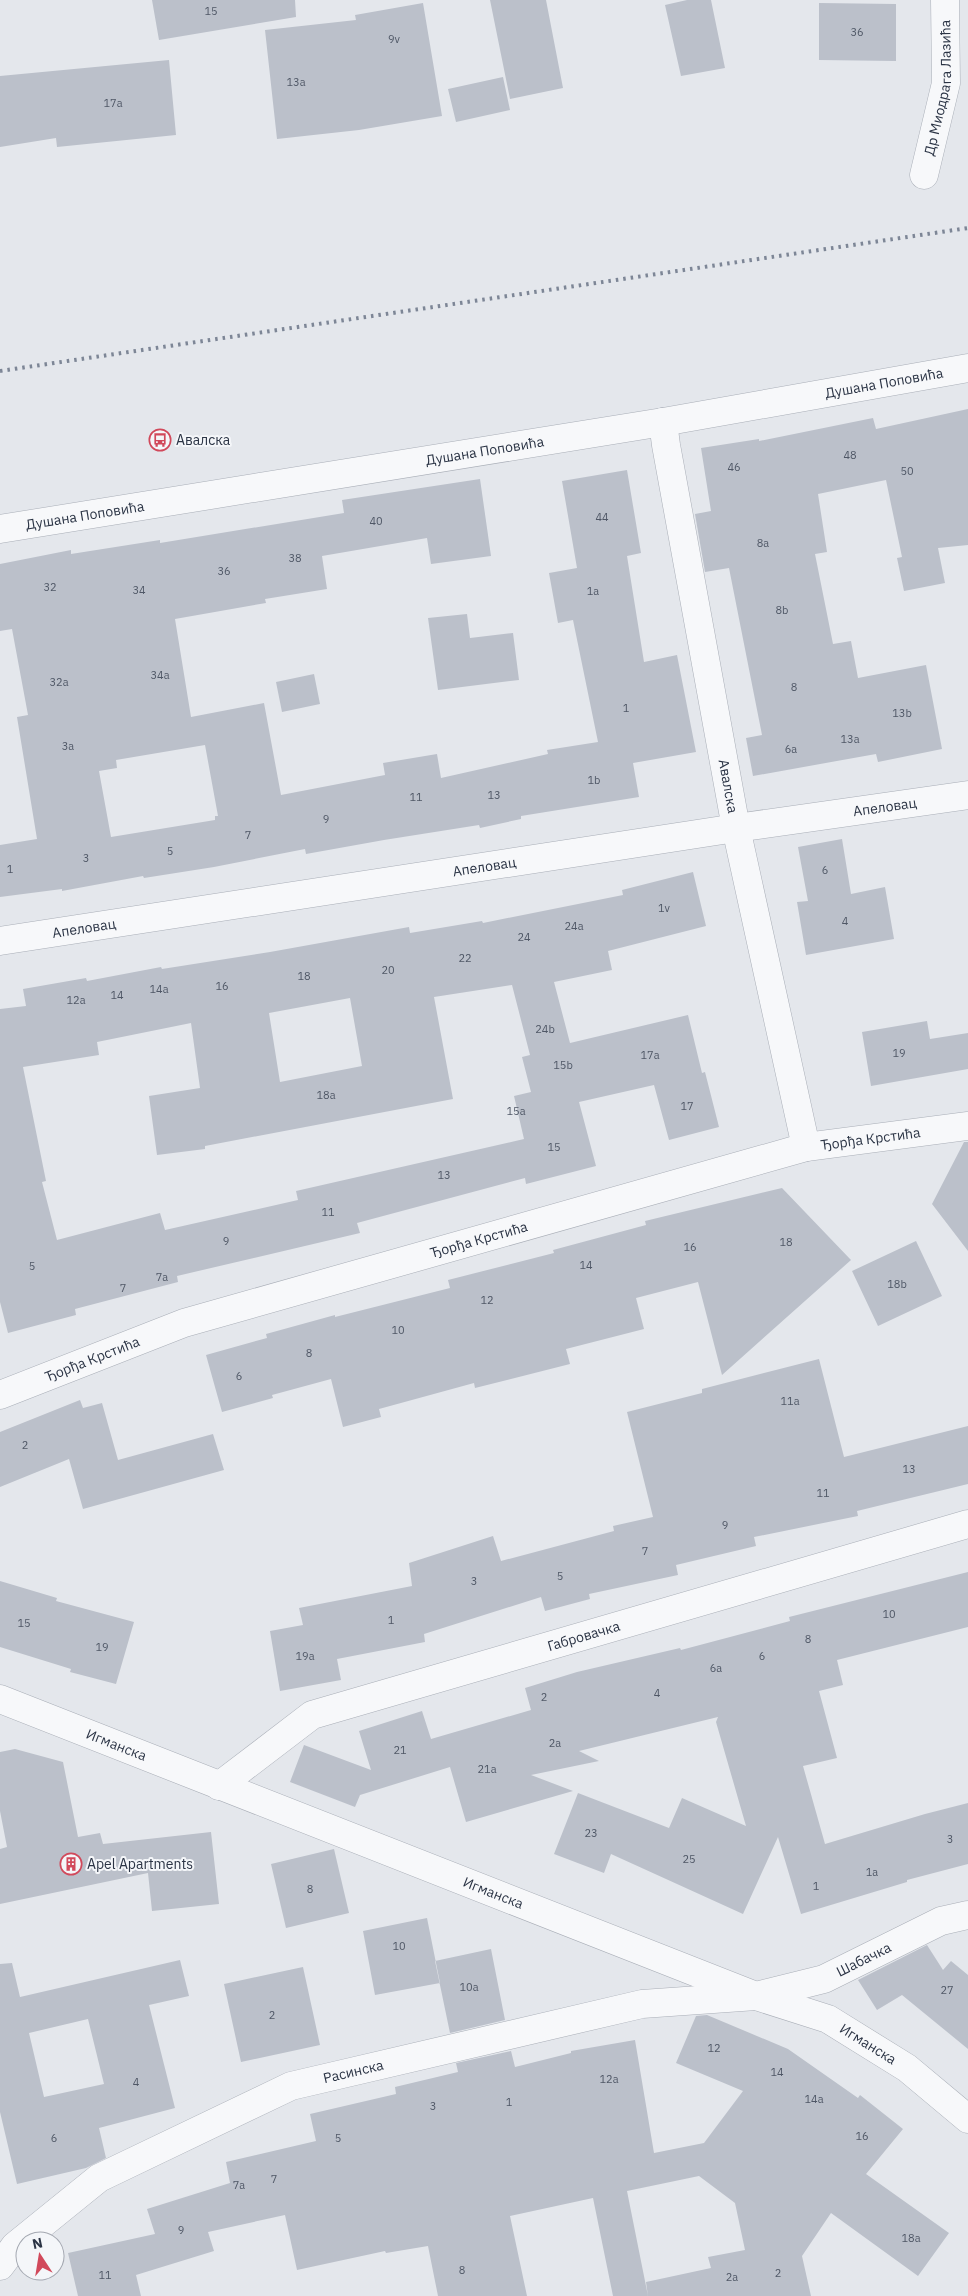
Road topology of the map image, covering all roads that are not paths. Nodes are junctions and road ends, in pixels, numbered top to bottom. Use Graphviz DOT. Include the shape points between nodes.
graph roads {
  1 [pos="944,0"];
  2 [pos="924,176"];
  3 [pos="968,368"];
  4 [pos="663,422"];
  5 [pos="0,529"];
  6 [pos="968,795"];
  7 [pos="736,828"];
  8 [pos="0,941"];
  9 [pos="968,1126"];
  10 [pos="806,1147"];
  11 [pos="0,1395"];
  12 [pos="968,1524"];
  13 [pos="0,1699"];
  14 [pos="219,1786"];
  15 [pos="968,1915"];
  16 [pos="756,1996"];
  17 [pos="968,2119"];
  18 [pos="0,2266"];
  1 -- 2 [label="street, Др Миодрага Лазића" via="946,83"];
  3 -- 4 [label="street, Душана Поповића"];
  4 -- 5 [label="street, Душана Поповића"];
  4 -- 7 [label="street, Авалска"];
  6 -- 7 [label="street, Апеловац"];
  7 -- 8 [label="street, Апеловац"];
  7 -- 10 [label="street, Авалска"];
  9 -- 10 [label="street, Ђорђа Крстића"];
  10 -- 11 [label="street, Ђорђа Крстића" via="184,1323"];
  12 -- 14 [label="street, Габровачка" via="312,1715"];
  13 -- 14 [label="street, Игманска"];
  14 -- 16 [label="street, Игманска"];
  15 -- 16 [label="street, Шабачка" via="940,1921 824,1979"];
  16 -- 17 [label="street, Игманска" via="828,2019 907,2068"];
  16 -- 18 [label="street, Расинска" via="642,2004 291,2086 99,2178 15,2246"];
}
